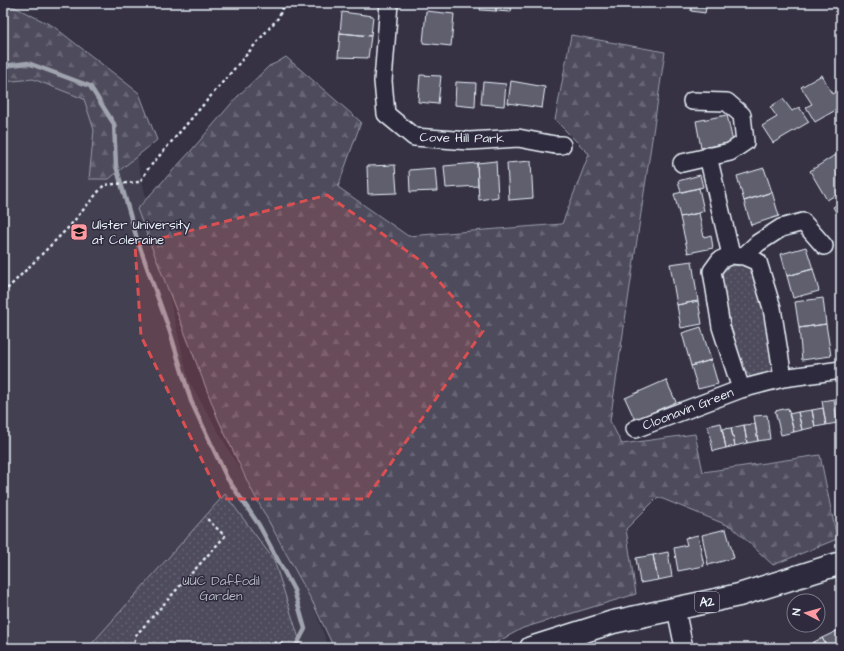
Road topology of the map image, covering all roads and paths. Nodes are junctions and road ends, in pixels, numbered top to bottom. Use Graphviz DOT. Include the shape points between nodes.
graph roads {
  1 [pos="286,3"];
  2 [pos="389,3"];
  3 [pos="692,101"];
  4 [pos="562,145"];
  5 [pos="708,156"];
  6 [pos="682,163"];
  7 [pos="824,246"];
  8 [pos="738,255"];
  9 [pos="3,293"];
  10 [pos="841,370"];
  11 [pos="784,378"];
  12 [pos="741,389"];
  13 [pos="635,430"];
  14 [pos="205,516"];
  15 [pos="841,563"];
  16 [pos="676,609"];
  17 [pos="133,648"];
  18 [pos="263,648"];
  19 [pos="290,648"];
  20 [pos="531,648"];
  21 [pos="684,648"];
  1 -- 9 [label="path" via="278,18 148,169 140,182 104,185 68,228"];
  2 -- 4 [label="street, Cove Hill Park" via="382,81 386,114 414,137 469,141 518,138"];
  3 -- 5 [label="street" via="727,102 742,115 745,142 730,152"];
  5 -- 6 [label="street"];
  5 -- 8 [label="street"];
  7 -- 8 [label="street, Cloonavin Green" via="803,222 782,228"];
  8 -- 11 [label="street" via="758,262 772,308"];
  8 -- 12 [label="street, Cloonavin Green" via="720,260 712,271 721,327"];
  10 -- 11 [label="street, Cloonavin Green"];
  11 -- 12 [label="street, Cloonavin Green"];
  12 -- 13 [label="street, Cloonavin Green"];
  14 -- 17 [label="path" via="225,536 136,635"];
  15 -- 16 [label="main road, A2" via="740,595"];
  16 -- 20 [label="main road, A2" via="613,622"];
  16 -- 21 [label="street"];
  18 -- 19 [label="path" via="276,642"];
}
